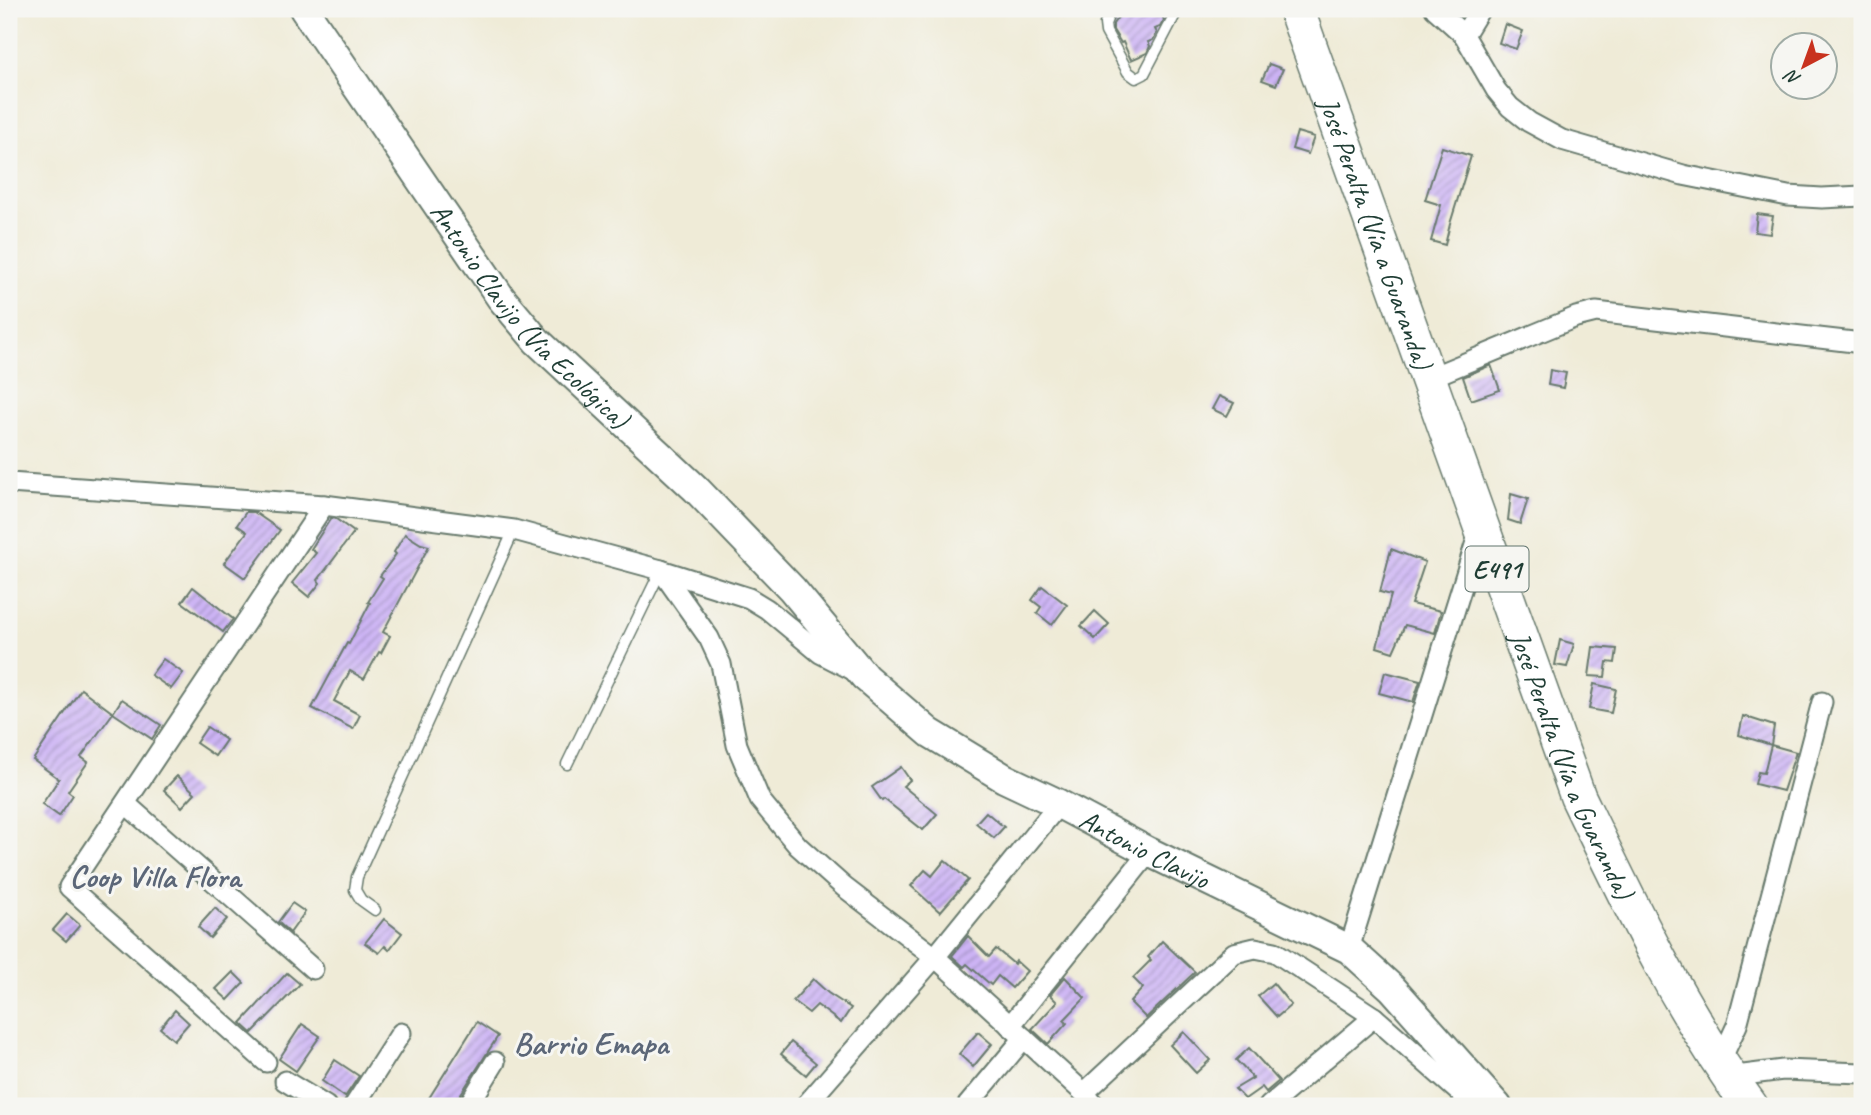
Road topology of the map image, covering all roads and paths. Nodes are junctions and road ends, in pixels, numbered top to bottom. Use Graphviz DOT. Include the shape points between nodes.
graph roads {
  1 [pos="304,9"];
  2 [pos="1111,9"];
  3 [pos="1178,9"];
  4 [pos="1296,9"];
  5 [pos="1435,9"];
  6 [pos="1480,9"];
  7 [pos="1464,35"];
  8 [pos="1862,196"];
  9 [pos="1862,343"];
  10 [pos="1429,378"];
  11 [pos="9,483"];
  12 [pos="324,505"];
  13 [pos="1482,525"];
  14 [pos="514,530"];
  15 [pos="662,570"];
  16 [pos="792,589"];
  17 [pos="865,677"];
  18 [pos="1822,702"];
  19 [pos="566,764"];
  20 [pos="126,804"];
  21 [pos="1059,804"];
  22 [pos="1149,852"];
  23 [pos="375,910"];
  24 [pos="1349,949"];
  25 [pos="935,957"];
  26 [pos="313,969"];
  27 [pos="1374,1017"];
  28 [pos="1017,1032"];
  29 [pos="401,1033"];
  30 [pos="266,1062"];
  31 [pos="495,1062"];
  32 [pos="1724,1070"];
  33 [pos="1862,1073"];
  34 [pos="285,1081"];
  35 [pos="1089,1099"];
  36 [pos="326,1106"];
  37 [pos="354,1106"];
  38 [pos="468,1106"];
  39 [pos="805,1106"];
  40 [pos="967,1106"];
  41 [pos="1269,1106"];
  42 [pos="1489,1106"];
  43 [pos="1750,1106"];
  1 -- 16 [label="main road, Antonio Clavijo (Via Ecológica)" via="501,298 537,341 696,489"];
  2 -- 3 [label="lane" via="1107,32 1128,72 1136,78 1144,74"];
  4 -- 10 [label="highway, José Peralta (Vía a Guaranda) / E491"];
  5 -- 7 [label="street"];
  6 -- 7 [label="street"];
  7 -- 8 [label="street" via="1510,107 1562,140 1683,175 1788,196"];
  9 -- 10 [label="street" via="1596,312"];
  10 -- 13 [label="highway, José Peralta (Vía a Guaranda) / E491"];
  11 -- 12 [label="street"];
  12 -- 14 [label="street"];
  12 -- 20 [label="street"];
  13 -- 24 [label="street"];
  13 -- 32 [label="highway, José Peralta (Vía a Guaranda) / E491" via="1578,797 1636,918"];
  14 -- 15 [label="street"];
  14 -- 23 [label="lane" via="357,877 355,890"];
  15 -- 17 [label="street" via="758,603 820,653"];
  15 -- 19 [label="lane"];
  15 -- 25 [label="street" via="709,638 720,664 737,746 760,800 798,846"];
  16 -- 17 [label="main road, Antonio Clavijo"];
  17 -- 21 [label="main road, Antonio Clavijo" via="930,733 1004,778"];
  18 -- 32 [label="street"];
  20 -- 26 [label="street"];
  20 -- 30 [label="street" via="69,887"];
  21 -- 22 [label="main road, Antonio Clavijo"];
  21 -- 25 [label="street"];
  22 -- 24 [label="main road, Antonio Clavijo"];
  22 -- 28 [label="street"];
  24 -- 42 [label="main road, Antonio Clavijo" via="1393,989"];
  25 -- 28 [label="street"];
  25 -- 39 [label="street"];
  27 -- 35 [label="street" via="1275,952 1255,948 1234,953"];
  27 -- 41 [label="street"];
  27 -- 42 [label="street"];
  28 -- 35 [label="street"];
  28 -- 40 [label="street"];
  29 -- 37 [label="street"];
  31 -- 38 [label="street"];
  32 -- 33 [label="street"];
  32 -- 43 [label="highway, José Peralta (Vía a Guaranda) / E491"];
  34 -- 36 [label="street"];
}
